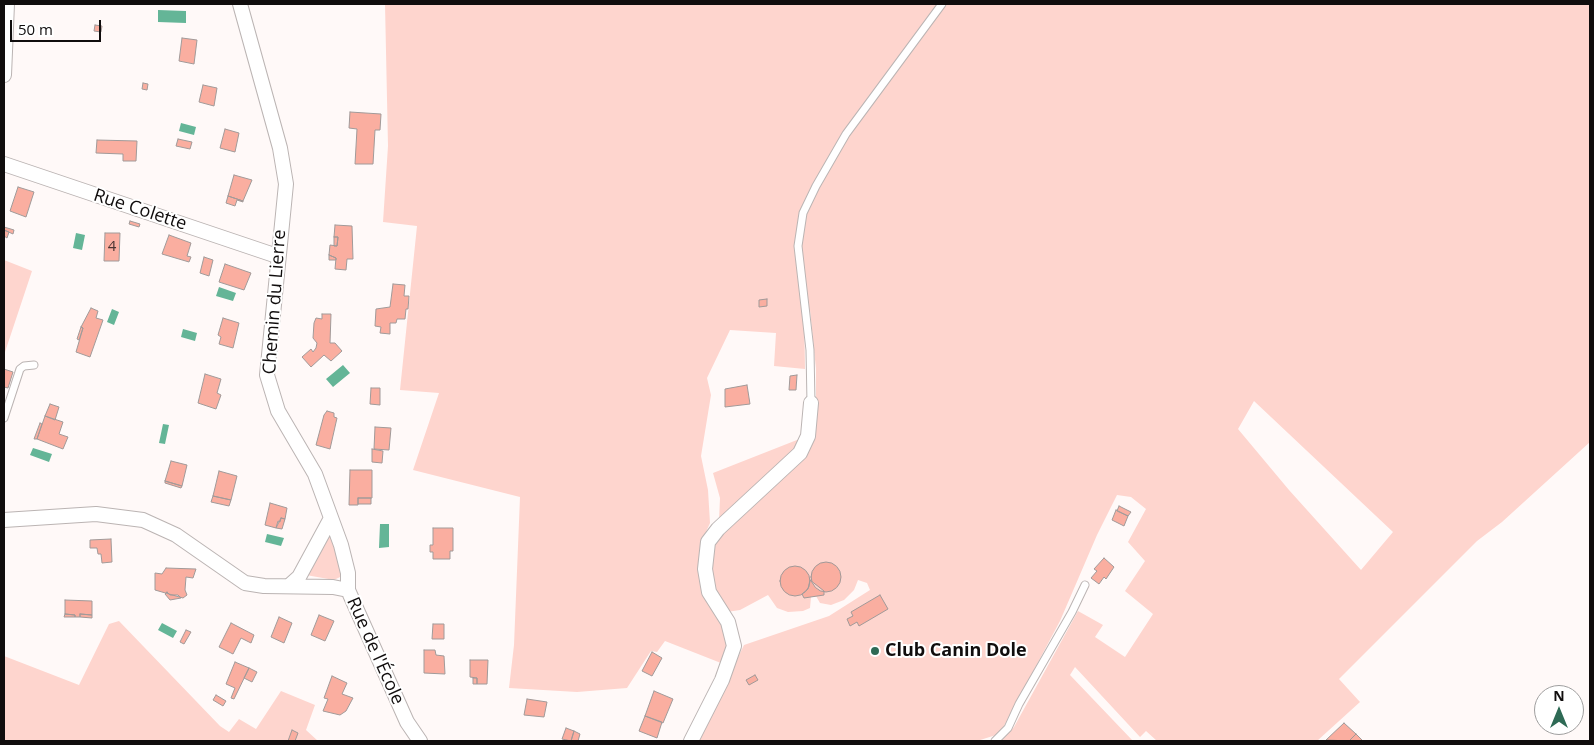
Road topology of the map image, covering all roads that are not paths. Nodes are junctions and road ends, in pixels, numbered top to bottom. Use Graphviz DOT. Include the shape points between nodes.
graph roads {
  1 [pos="7,4"];
  2 [pos="240,4"];
  3 [pos="942,4"];
  4 [pos="4,75"];
  5 [pos="4,164"];
  6 [pos="277,256"];
  7 [pos="34,365"];
  8 [pos="811,403"];
  9 [pos="4,418"];
  10 [pos="331,518"];
  11 [pos="4,520"];
  12 [pos="1085,585"];
  13 [pos="289,586"];
  14 [pos="348,590"];
  15 [pos="420,741"];
  16 [pos="691,741"];
  17 [pos="995,741"];
  1 -- 4 [label="street"];
  2 -- 6 [label="street, Chemin du Lierre" via="280,148 286,184"];
  3 -- 8 [label="lane" via="846,134 803,213 798,246 810,350"];
  5 -- 6 [label="street, Rue Colette"];
  6 -- 10 [label="street, Chemin du Lierre" via="267,375 278,411 314,474"];
  7 -- 9 [label="lane" via="20,369"];
  8 -- 16 [label="street" via="808,436 800,453 708,542 705,569 708,592 728,622 734,646 722,680"];
  10 -- 13 [label="street" via="299,577"];
  10 -- 14 [label="street, Chemin du Lierre" via="348,572"];
  11 -- 13 [label="street, Rue de l'École" via="96,514 143,520 176,535 245,583"];
  12 -- 17 [label="lane" via="1008,728"];
  13 -- 14 [label="street, Rue de l'École"];
  14 -- 15 [label="street, Rue de l'École" via="407,722"];
}
